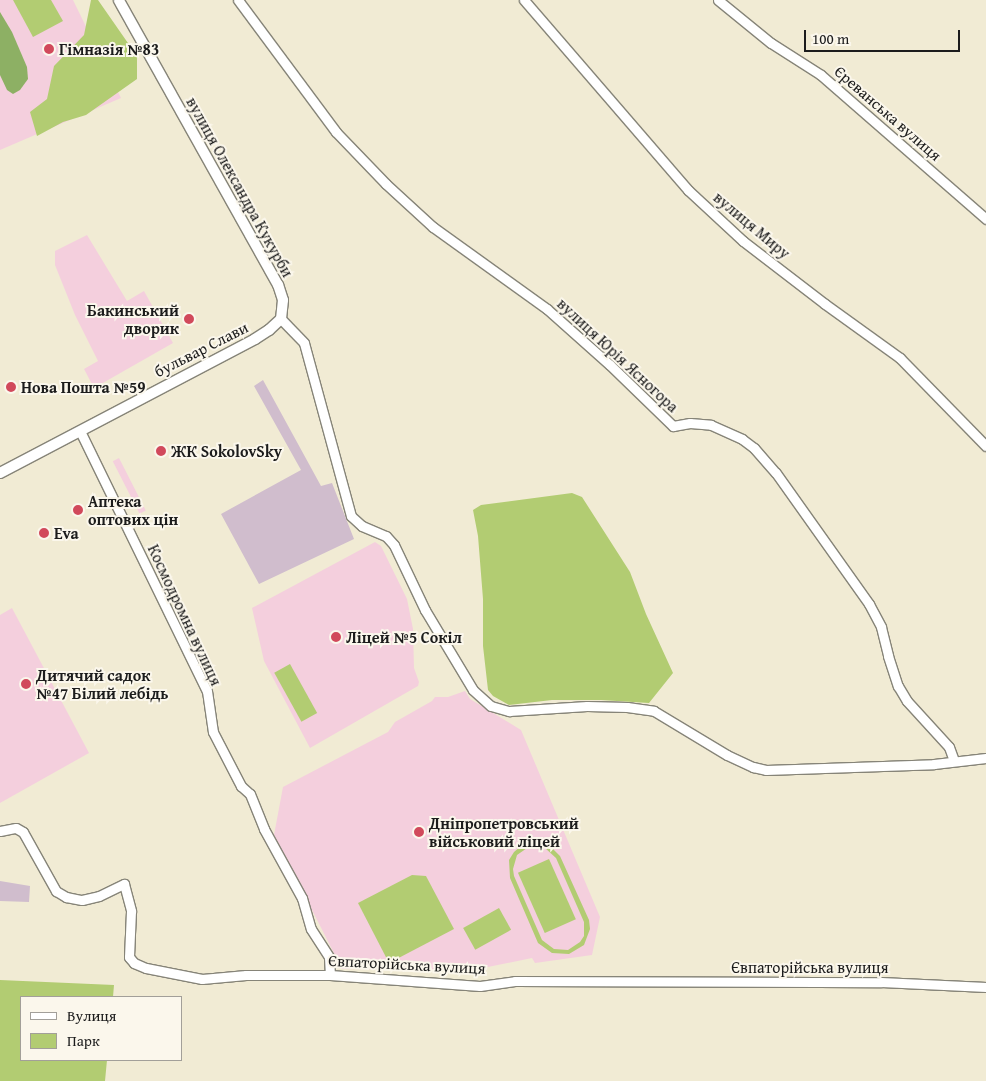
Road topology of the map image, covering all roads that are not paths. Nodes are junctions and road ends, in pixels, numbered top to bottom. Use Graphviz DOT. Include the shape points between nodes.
graph roads {
  1 [pos="119,0"];
  2 [pos="238,0"];
  3 [pos="524,0"];
  4 [pos="718,0"];
  5 [pos="986,219"];
  6 [pos="281,319"];
  7 [pos="80,431"];
  8 [pos="986,446"];
  9 [pos="0,473"];
  10 [pos="986,758"];
  11 [pos="954,762"];
  12 [pos="0,831"];
  13 [pos="330,975"];
  14 [pos="986,987"];
  1 -- 6 [label="street, вулиця Олександра Кукурби" via="278,285 283,300"];
  2 -- 11 [label="street, вулиця Юрія Ясногора" via="336,132 433,227 547,309 673,426 690,423 711,425 754,448 776,473 869,604 881,627 898,686 950,747"];
  3 -- 8 [label="street, вулиця Миру" via="688,190 743,241 900,358"];
  4 -- 5 [label="street, Єреванська вулиця" via="771,43 821,75"];
  6 -- 7 [label="street, бульвар Слави" via="255,339"];
  6 -- 11 [label="street" via="304,343 351,516 362,526 386,536 394,545 425,610 474,690 491,706 509,711 587,706 654,711 727,755 766,770"];
  7 -- 9 [label="street, бульвар Слави"];
  7 -- 13 [label="street, Космодромна вулиця" via="207,691 213,732 241,786 250,794 264,829 302,898 311,929 329,957"];
  10 -- 11 [label="street"];
  12 -- 13 [label="street, Євпаторійська вулиця" via="16,828 23,832 56,891 66,897 82,900 124,884 132,911 129,957 134,963 202,979 246,975"];
  13 -- 14 [label="street, Євпаторійська вулиця" via="480,986 535,981 881,982"];
}
